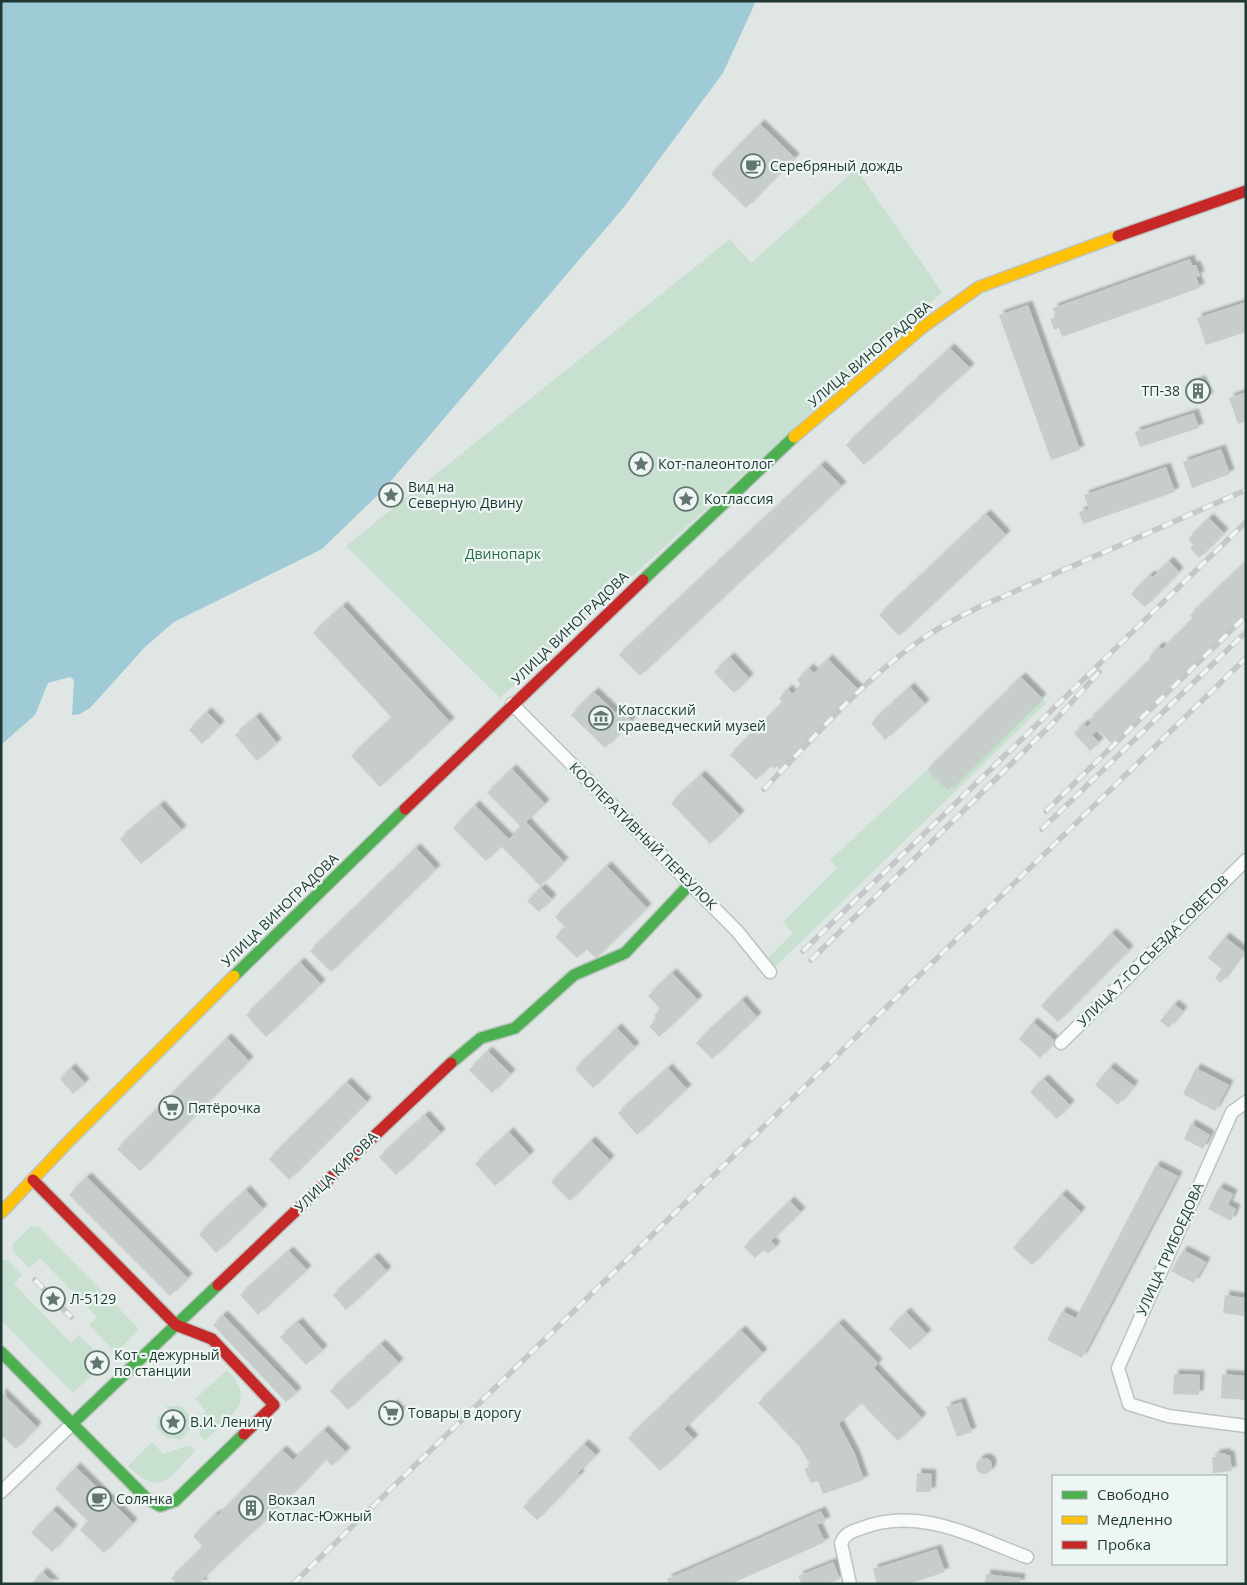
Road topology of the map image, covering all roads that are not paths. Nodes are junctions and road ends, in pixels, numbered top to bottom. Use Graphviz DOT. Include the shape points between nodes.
graph roads {
  1 [pos="1246,191"];
  2 [pos="512,704"];
  3 [pos="1246,860"];
  4 [pos="690,884"];
  5 [pos="770,972"];
  6 [pos="1061,1043"];
  7 [pos="1246,1102"];
  8 [pos="33,1180"];
  9 [pos="1,1213"];
  10 [pos="176,1325"];
  11 [pos="1,1352"];
  12 [pos="72,1424"];
  13 [pos="1246,1426"];
  14 [pos="1,1492"];
  15 [pos="1027,1557"];
  16 [pos="850,1584"];
  1 -- 2 [label="street, УЛИЦА ВИНОГРАДОВА" via="1001,278 979,287 954,304 809,423"];
  2 -- 4 [label="street, КООПЕРАТИВНЫЙ ПЕРЕУЛОК"];
  2 -- 8 [label="street, УЛИЦА ВИНОГРАДОВА" via="268,942"];
  3 -- 6 [label="street, УЛИЦА 7-ГО СЪЕЗДА СОВЕТОВ"];
  4 -- 5 [label="street, КООПЕРАТИВНЫЙ ПЕРЕУЛОК" via="737,931"];
  4 -- 10 [label="street, УЛИЦА КИРОВА" via="615,959 585,968 515,1028 481,1038 466,1049"];
  7 -- 13 [label="street, УЛИЦА ГРИБОЕДОВА" via="1232,1112 1118,1368 1129,1404 1168,1416"];
  8 -- 9 [label="street, УЛИЦА ВИНОГРАДОВА"];
  8 -- 10 [label="street"];
  10 -- 12 [label="street, УЛИЦА КИРОВА"];
  10 -- 12 [label="street" via="212,1339 274,1405 175,1501 160,1506 146,1498"];
  11 -- 12 [label="street"];
  12 -- 14 [label="street, УЛИЦА КИРОВА"];
  15 -- 16 [label="street" via="934,1523 888,1521 850,1532 842,1539"];
}
